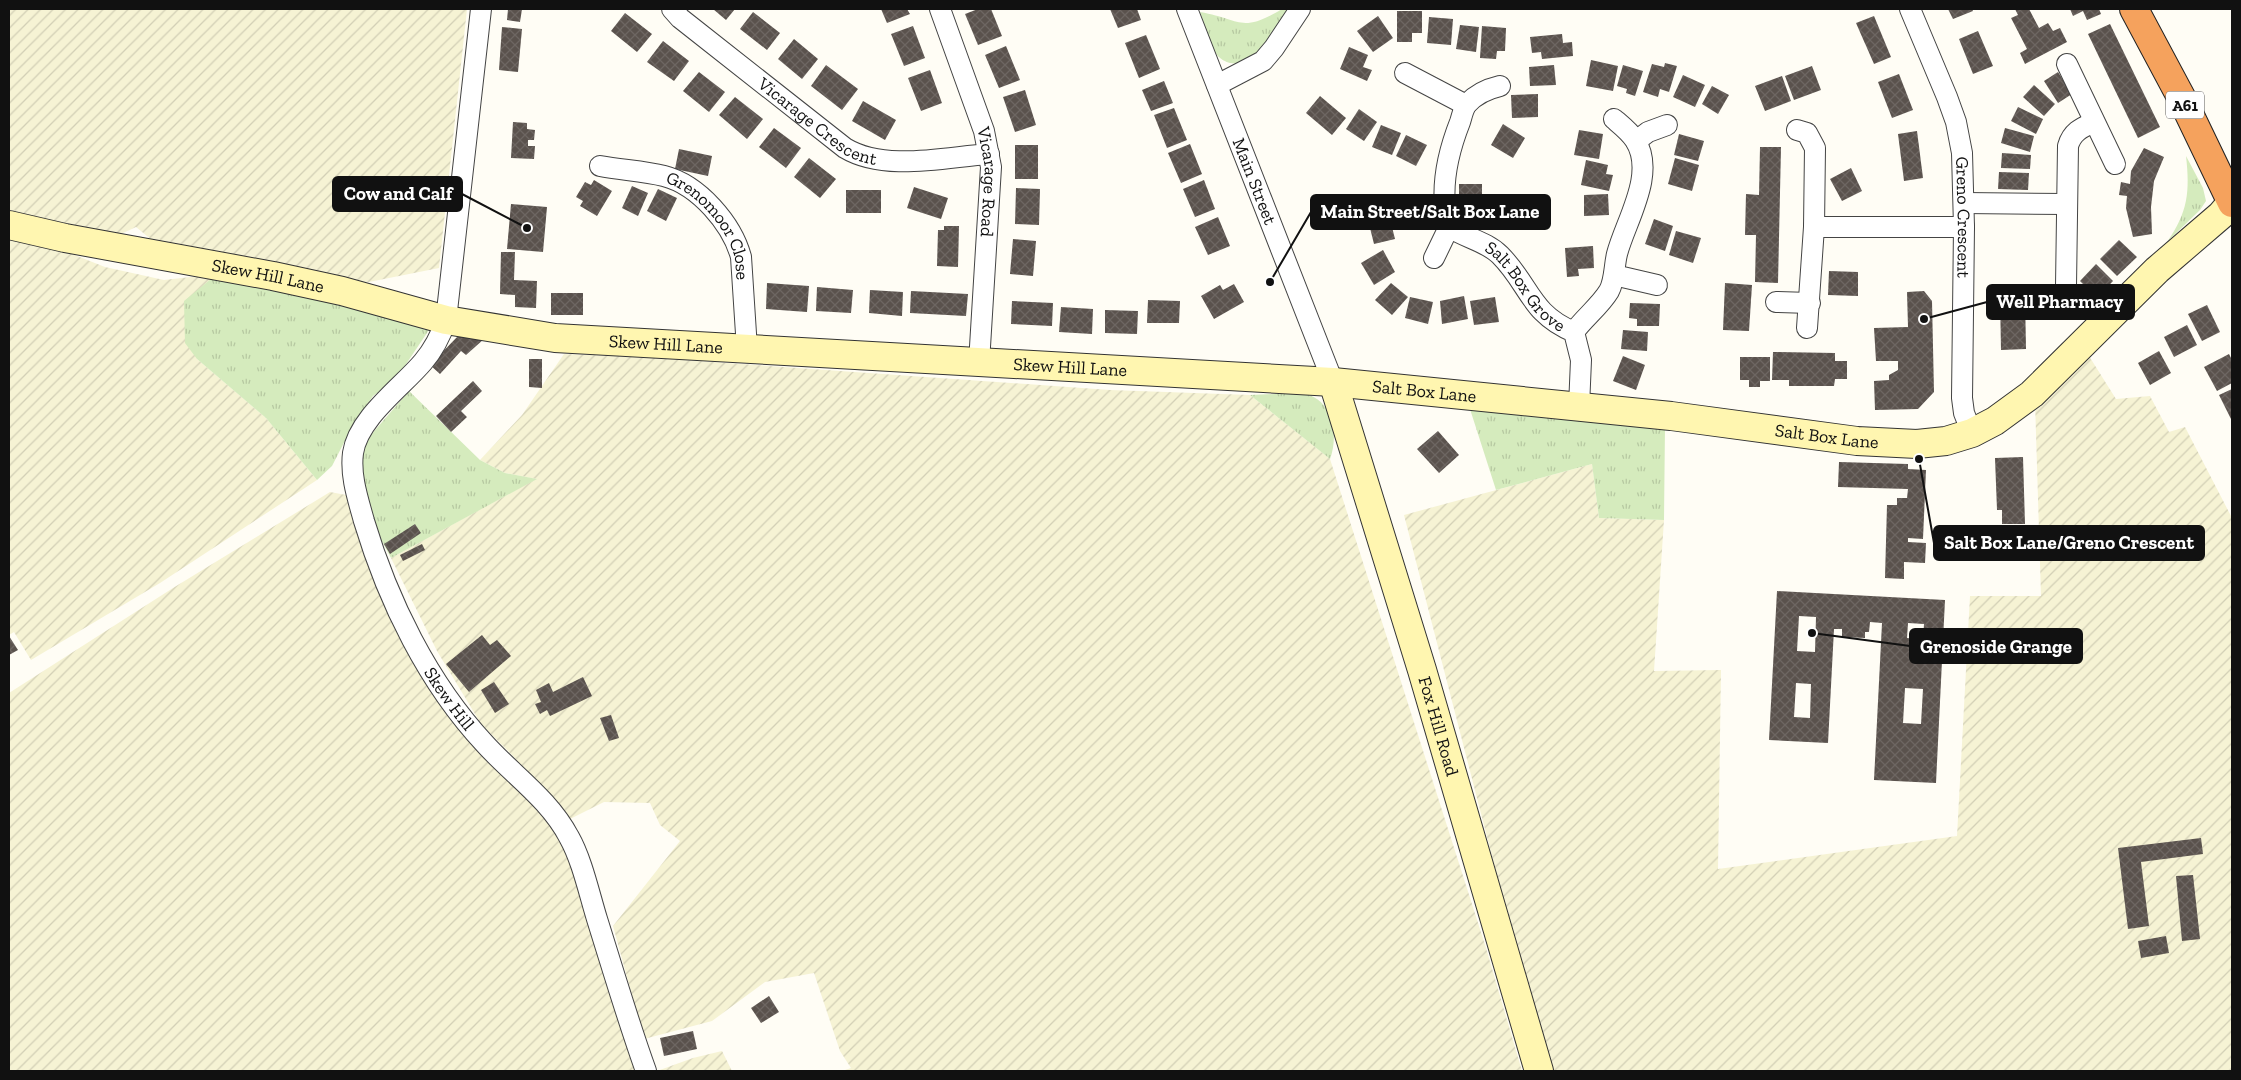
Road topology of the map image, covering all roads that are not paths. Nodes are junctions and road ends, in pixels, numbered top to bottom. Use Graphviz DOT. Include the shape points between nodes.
graph roads {
  1 [pos="481,9"];
  2 [pos="672,9"];
  3 [pos="940,9"];
  4 [pos="1187,9"];
  5 [pos="1300,9"];
  6 [pos="1910,9"];
  7 [pos="2134,9"];
  8 [pos="2067,64"];
  9 [pos="1405,73"];
  10 [pos="1217,85"];
  11 [pos="1500,86"];
  12 [pos="1466,105"];
  13 [pos="1614,119"];
  14 [pos="2094,122"];
  15 [pos="1668,125"];
  16 [pos="1797,130"];
  17 [pos="1636,141"];
  18 [pos="990,154"];
  19 [pos="2116,164"];
  20 [pos="600,166"];
  21 [pos="2232,202"];
  22 [pos="1964,203"];
  23 [pos="2066,204"];
  24 [pos="9,225"];
  25 [pos="1449,227"];
  26 [pos="1814,227"];
  27 [pos="1964,227"];
  28 [pos="1434,258"];
  29 [pos="1614,275"];
  30 [pos="1657,285"];
  31 [pos="2066,286"];
  32 [pos="1776,302"];
  33 [pos="1810,303"];
  34 [pos="446,320"];
  35 [pos="1808,328"];
  36 [pos="1574,332"];
  37 [pos="747,349"];
  38 [pos="979,363"];
  39 [pos="1333,382"];
  40 [pos="1579,407"];
  41 [pos="1972,433"];
  42 [pos="646,1071"];
  43 [pos="1539,1071"];
  1 -- 34 [label="street, Skew Hill"];
  2 -- 18 [label="street, Vicarage Crescent" via="694,30 858,156 887,161"];
  3 -- 18 [label="street, Vicarage Road"];
  4 -- 10 [label="street, Main Street"];
  5 -- 10 [label="street" via="1263,61"];
  6 -- 22 [label="street, Greno Crescent" via="1956,122 1962,153"];
  7 -- 21 [label="highway, A61"];
  8 -- 14 [label="street"];
  9 -- 12 [label="street"];
  10 -- 39 [label="street, Main Street"];
  11 -- 12 [label="street" via="1477,95"];
  12 -- 25 [label="street" via="1449,152 1446,215"];
  13 -- 17 [label="street"];
  14 -- 19 [label="street"];
  14 -- 23 [label="street" via="2077,130 2071,137"];
  15 -- 17 [label="street" via="1648,132"];
  16 -- 26 [label="street" via="1807,133 1815,148"];
  17 -- 29 [label="street, Salt Box Grove" via="1641,163 1639,193 1617,254"];
  18 -- 38 [label="street, Vicarage Road" via="991,184"];
  20 -- 37 [label="street, Grenomoor Close" via="677,181 704,201 724,223 741,257"];
  21 -- 41 [label="street, Salt Box Lane" via="2157,270 2032,394"];
  22 -- 23 [label="street"];
  22 -- 27 [label="street, Greno Crescent"];
  23 -- 31 [label="street"];
  24 -- 34 [label="street, Skew Hill Lane" via="342,291"];
  25 -- 28 [label="street"];
  25 -- 36 [label="street, Salt Box Grove" via="1499,254 1543,313 1560,327"];
  26 -- 27 [label="street"];
  26 -- 33 [label="street"];
  27 -- 41 [label="street, Greno Crescent" via="1962,398"];
  29 -- 30 [label="street"];
  29 -- 36 [label="street, Salt Box Grove" via="1609,291"];
  32 -- 33 [label="street"];
  33 -- 35 [label="street"];
  34 -- 37 [label="street, Skew Hill Lane" via="555,338"];
  34 -- 42 [label="street, Skew Hill" via="423,362 358,436 352,468 356,492 370,540 396,607 445,692 484,743 545,802 570,837"];
  36 -- 40 [label="street, Salt Box Grove" via="1582,375"];
  37 -- 38 [label="street, Skew Hill Lane"];
  38 -- 39 [label="street, Skew Hill Lane"];
  39 -- 40 [label="street, Salt Box Lane"];
  39 -- 43 [label="street, Fox Hill Road" via="1422,670"];
  40 -- 41 [label="street, Salt Box Lane" via="1876,442 1916,444 1946,441"];
}
